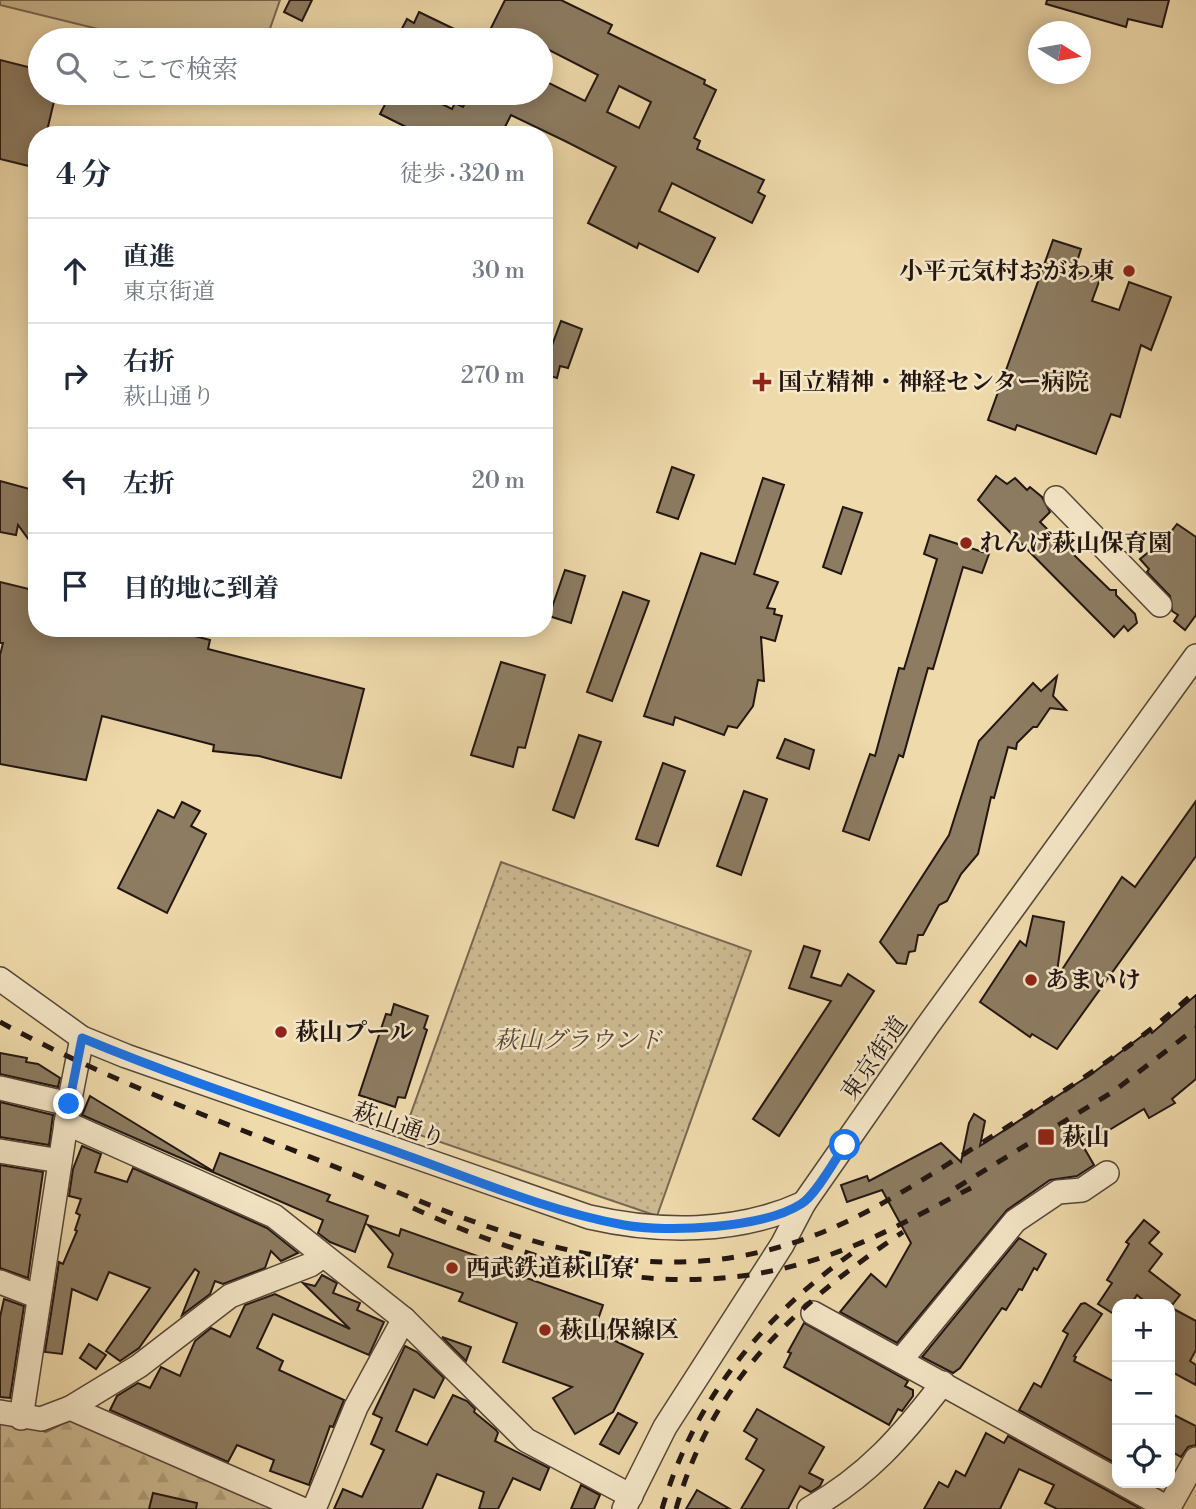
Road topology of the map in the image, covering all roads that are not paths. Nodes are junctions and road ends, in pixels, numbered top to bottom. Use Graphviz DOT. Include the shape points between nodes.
graph roads {
  1 [pos="1056,498"];
  2 [pos="1160,606"];
  3 [pos="1196,656"];
  4 [pos="0,979"];
  5 [pos="82,1038"];
  6 [pos="0,1088"];
  7 [pos="67,1114"];
  8 [pos="0,1150"];
  9 [pos="60,1161"];
  10 [pos="1107,1173"];
  11 [pos="804,1203"];
  12 [pos="323,1256"];
  13 [pos="0,1282"];
  14 [pos="39,1297"];
  15 [pos="813,1313"];
  16 [pos="404,1319"];
  17 [pos="901,1360"];
  18 [pos="943,1383"];
  19 [pos="70,1408"];
  20 [pos="10,1415"];
  21 [pos="1196,1460"];
  22 [pos="1112,1477"];
  23 [pos="1131,1488"];
  24 [pos="627,1502"];
  25 [pos="302,1509"];
  26 [pos="314,1509"];
  27 [pos="809,1509"];
  28 [pos="1168,1509"];
  1 -- 2 [label="street"];
  3 -- 11 [label="street, 東京街道"];
  4 -- 5 [label="street, 萩山通り"];
  5 -- 7 [label="street"];
  5 -- 11 [label="street, 萩山通り" via="556,1208 613,1222 665,1230 704,1227 769,1216"];
  6 -- 7 [label="street"];
  7 -- 9 [label="street"];
  7 -- 12 [label="street" via="274,1216"];
  8 -- 9 [label="street"];
  9 -- 14 [label="street"];
  10 -- 17 [label="street" via="1082,1190 1058,1192 1015,1221"];
  11 -- 24 [label="street, 東京街道" via="665,1427"];
  12 -- 16 [label="street"];
  12 -- 19 [label="street" via="230,1296 139,1366"];
  13 -- 14 [label="street"];
  14 -- 20 [label="street"];
  15 -- 17 [label="street"];
  16 -- 24 [label="street" via="526,1440"];
  16 -- 26 [label="street" via="356,1407"];
  17 -- 18 [label="street"];
  18 -- 22 [label="street"];
  18 -- 27 [label="street" via="899,1440 840,1492"];
  19 -- 20 [label="street" via="41,1419"];
  19 -- 25 [label="street"];
  21 -- 28 [label="street"];
  23 -- 28 [label="street"];
}
